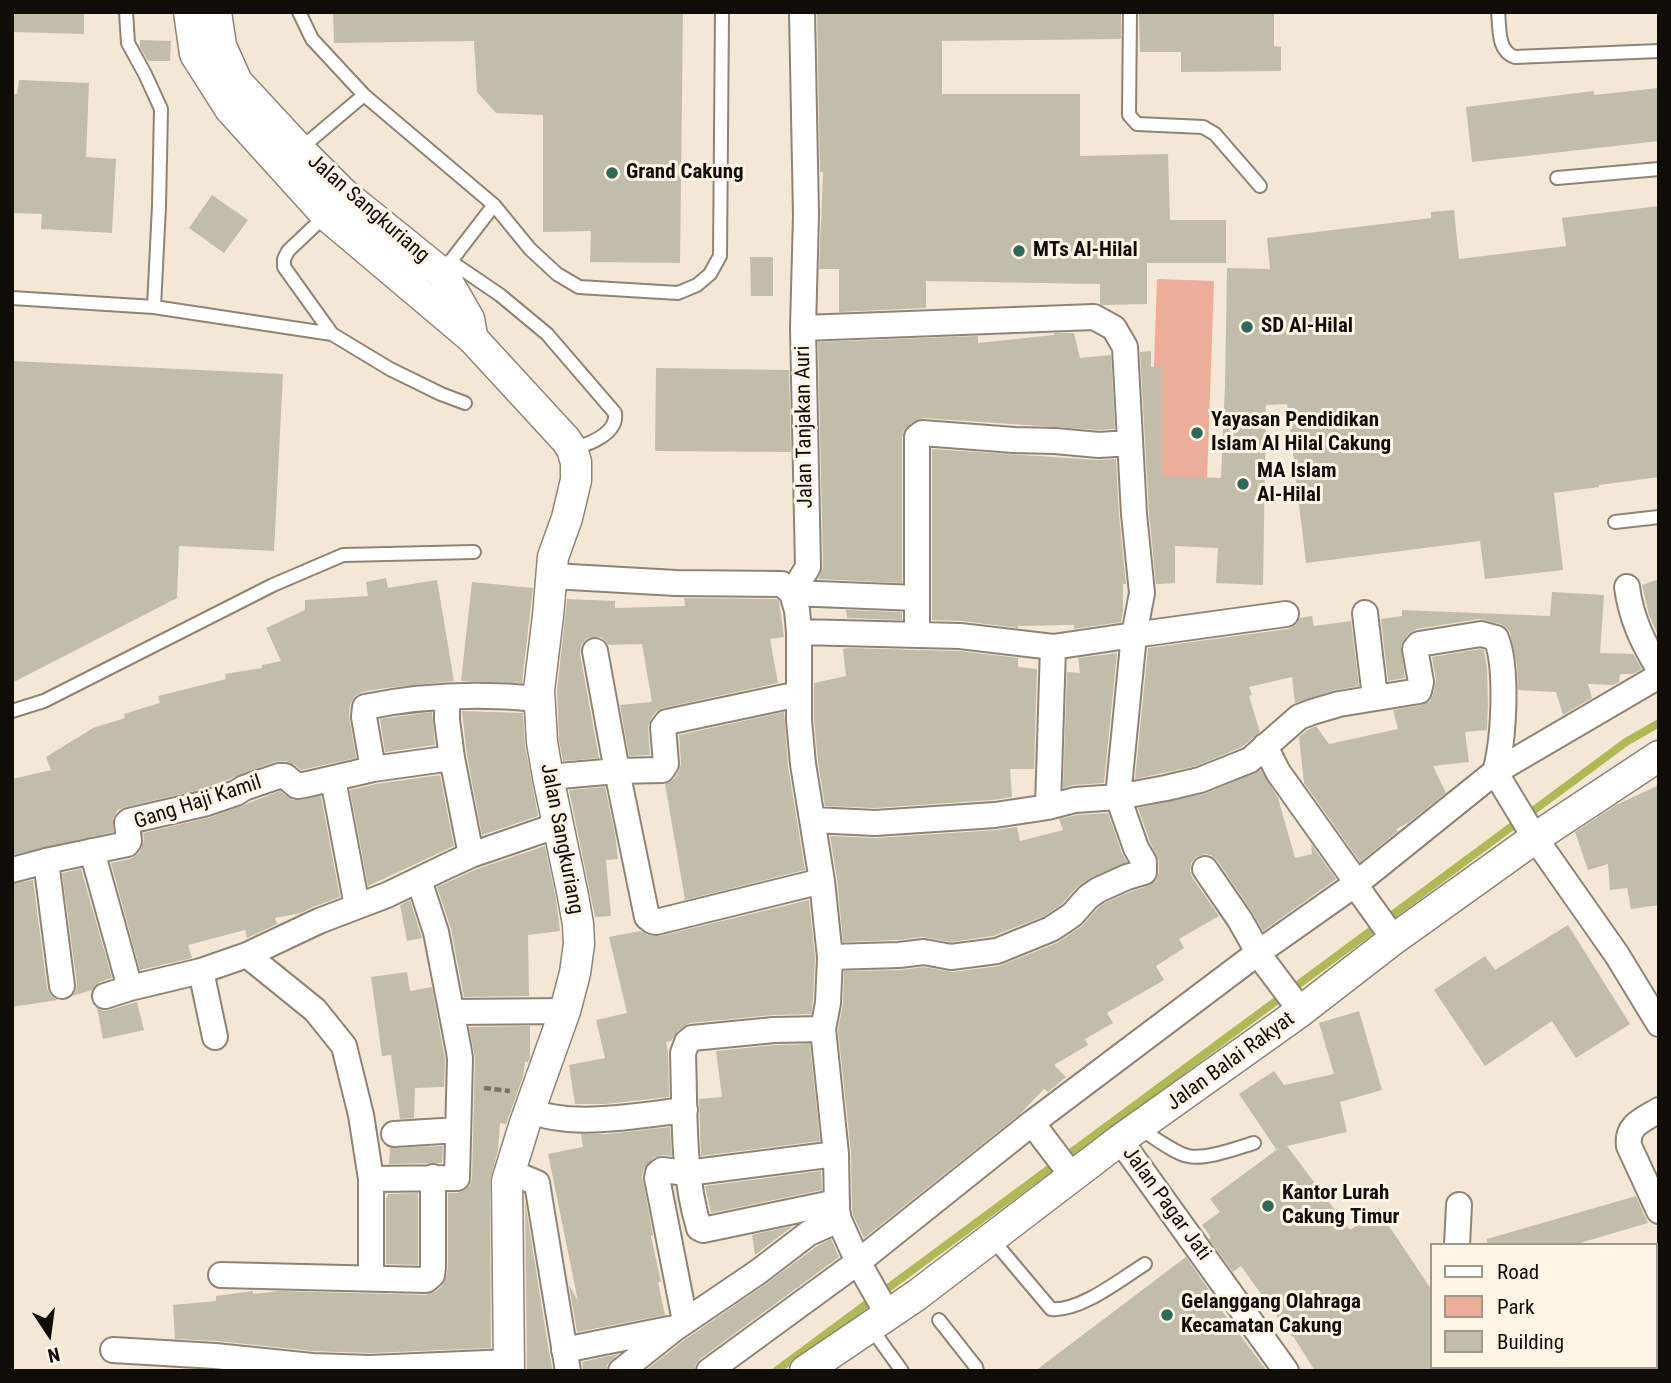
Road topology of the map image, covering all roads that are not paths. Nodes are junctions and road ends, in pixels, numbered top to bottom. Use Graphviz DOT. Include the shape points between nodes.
graph roads {
  1 [pos="126,12"];
  2 [pos="189,12"];
  3 [pos="216,12"];
  4 [pos="299,12"];
  5 [pos="722,12"];
  6 [pos="802,12"];
  7 [pos="1130,12"];
  8 [pos="1498,12"];
  9 [pos="208,50"];
  10 [pos="1659,51"];
  11 [pos="364,95"];
  12 [pos="300,150"];
  13 [pos="1659,169"];
  14 [pos="1557,178"];
  15 [pos="1260,186"];
  16 [pos="335,204"];
  17 [pos="494,205"];
  18 [pos="446,267"];
  19 [pos="12,298"];
  20 [pos="154,307"];
  21 [pos="803,328"];
  22 [pos="332,334"];
  23 [pos="473,340"];
  24 [pos="465,403"];
  25 [pos="1129,443"];
  26 [pos="582,446"];
  27 [pos="1659,517"];
  28 [pos="1615,522"];
  29 [pos="474,552"];
  30 [pos="552,576"];
  31 [pos="1627,587"];
  32 [pos="792,593"];
  33 [pos="916,598"];
  34 [pos="1365,613"];
  35 [pos="1286,614"];
  36 [pos="799,632"];
  37 [pos="917,635"];
  38 [pos="1134,635"];
  39 [pos="1053,647"];
  40 [pos="594,651"];
  41 [pos="1659,669"];
  42 [pos="1659,676"];
  43 [pos="799,694"];
  44 [pos="447,696"];
  45 [pos="1376,697"];
  46 [pos="539,699"];
  47 [pos="12,711"];
  48 [pos="1265,746"];
  49 [pos="1659,756"];
  50 [pos="452,758"];
  51 [pos="373,769"];
  52 [pos="617,771"];
  53 [pos="548,777"];
  54 [pos="332,779"];
  55 [pos="1499,780"];
  56 [pos="1118,797"];
  57 [pos="1048,807"];
  58 [pos="813,820"];
  59 [pos="558,827"];
  60 [pos="1531,831"];
  61 [pos="92,850"];
  62 [pos="471,855"];
  63 [pos="46,861"];
  64 [pos="1205,869"];
  65 [pos="12,870"];
  66 [pos="419,880"];
  67 [pos="822,881"];
  68 [pos="1359,888"];
  69 [pos="357,906"];
  70 [pos="1389,932"];
  71 [pos="247,955"];
  72 [pos="1261,956"];
  73 [pos="830,957"];
  74 [pos="201,971"];
  75 [pos="62,986"];
  76 [pos="130,988"];
  77 [pos="105,996"];
  78 [pos="1295,1004"];
  79 [pos="452,1012"];
  80 [pos="565,1012"];
  81 [pos="1659,1024"];
  82 [pos="823,1029"];
  83 [pos="215,1037"];
  84 [pos="533,1101"];
  85 [pos="685,1110"];
  86 [pos="1659,1110"];
  87 [pos="1034,1127"];
  88 [pos="458,1130"];
  89 [pos="394,1134"];
  90 [pos="1130,1134"];
  91 [pos="1254,1143"];
  92 [pos="836,1154"];
  93 [pos="1068,1172"];
  94 [pos="687,1173"];
  95 [pos="509,1175"];
  96 [pos="433,1177"];
  97 [pos="371,1179"];
  98 [pos="1459,1205"];
  99 [pos="1659,1210"];
  100 [pos="838,1211"];
  101 [pos="992,1239"];
  102 [pos="1457,1243"];
  103 [pos="1145,1264"];
  104 [pos="861,1266"];
  105 [pos="221,1275"];
  106 [pos="371,1278"];
  107 [pos="879,1314"];
  108 [pos="939,1321"];
  109 [pos="679,1325"];
  110 [pos="113,1350"];
  111 [pos="566,1360"];
  112 [pos="509,1366"];
  113 [pos="723,1368"];
  114 [pos="621,1371"];
  115 [pos="806,1371"];
  116 [pos="902,1371"];
  117 [pos="977,1371"];
  118 [pos="1286,1371"];
  1 -- 20 [label="lane" via="128,43 161,109"];
  2 -- 9 [label="street"];
  3 -- 9 [label="street, Jalan Sangkuriang"];
  4 -- 11 [label="lane" via="312,38"];
  5 -- 17 [label="lane" via="720,256 710,274 678,293 579,287 557,274 530,248"];
  6 -- 21 [label="street, Jalan Tanjakan Auri"];
  7 -- 15 [label="lane" via="1132,120 1203,127 1215,134"];
  8 -- 10 [label="lane" via="1502,48 1515,57"];
  9 -- 12 [label="street, Jalan Sangkuriang"];
  9 -- 16 [label="street, Jalan Sangkuriang" via="230,109"];
  11 -- 12 [label="lane"];
  11 -- 17 [label="lane"];
  12 -- 16 [label="street, Jalan Sangkuriang"];
  13 -- 14 [label="lane"];
  16 -- 18 [label="street, Jalan Sangkuriang"];
  16 -- 22 [label="lane" via="288,251 284,267"];
  16 -- 23 [label="street, Jalan Sangkuriang"];
  17 -- 18 [label="lane"];
  18 -- 23 [label="street, Jalan Sangkuriang" via="469,319"];
  18 -- 26 [label="lane" via="500,295 547,334 615,413 613,426"];
  19 -- 20 [label="lane"];
  20 -- 22 [label="lane"];
  21 -- 25 [label="street" via="1094,317 1114,328 1125,347"];
  21 -- 32 [label="street, Jalan Tanjakan Auri" via="808,567"];
  22 -- 24 [label="lane" via="390,369"];
  23 -- 26 [label="street, Jalan Sangkuriang"];
  25 -- 33 [label="street" via="920,434"];
  25 -- 38 [label="street" via="1142,593"];
  26 -- 30 [label="street, Jalan Sangkuriang"];
  27 -- 28 [label="lane"];
  29 -- 47 [label="lane" via="343,555 44,701"];
  30 -- 32 [label="street" via="782,584"];
  30 -- 46 [label="street, Jalan Sangkuriang"];
  31 -- 41 [label="street" via="1643,644"];
  32 -- 33 [label="street"];
  32 -- 36 [label="street"];
  33 -- 37 [label="street"];
  34 -- 45 [label="street"];
  35 -- 38 [label="street"];
  36 -- 37 [label="street"];
  36 -- 43 [label="street"];
  37 -- 39 [label="street"];
  38 -- 39 [label="street"];
  38 -- 56 [label="street"];
  39 -- 57 [label="street"];
  40 -- 52 [label="street"];
  42 -- 55 [label="street"];
  43 -- 52 [label="street" via="667,722 662,770"];
  43 -- 58 [label="street" via="803,764"];
  44 -- 46 [label="street"];
  44 -- 50 [label="street"];
  44 -- 51 [label="street" via="365,707"];
  45 -- 48 [label="street" via="1299,717"];
  45 -- 55 [label="street" via="1419,691 1415,649 1419,644 1481,634 1496,638 1503,690"];
  46 -- 53 [label="street, Jalan Sangkuriang"];
  48 -- 56 [label="street" via="1250,760 1200,780"];
  48 -- 68 [label="street" via="1278,772"];
  49 -- 60 [label="street, Jalan Balai Rakyat"];
  50 -- 51 [label="street, Gang Haji Kamil"];
  50 -- 62 [label="street"];
  51 -- 54 [label="street, Gang Haji Kamil"];
  52 -- 53 [label="street"];
  52 -- 67 [label="street" via="647,917 652,921"];
  53 -- 59 [label="street, Jalan Sangkuriang"];
  54 -- 61 [label="street, Gang Haji Kamil" via="296,786 279,776 207,803 129,821 129,843"];
  54 -- 69 [label="street"];
  55 -- 60 [label="street"];
  55 -- 68 [label="street"];
  56 -- 57 [label="street"];
  56 -- 73 [label="street" via="1144,872 1098,890 1051,929 997,951 974,955 924,952"];
  57 -- 58 [label="street" via="875,823"];
  58 -- 67 [label="street"];
  59 -- 62 [label="street"];
  59 -- 80 [label="street, Jalan Sangkuriang" via="579,944"];
  60 -- 70 [label="street, Jalan Balai Rakyat"];
  60 -- 81 [label="street"];
  61 -- 63 [label="street, Gang Haji Kamil"];
  61 -- 76 [label="street"];
  62 -- 66 [label="street"];
  63 -- 65 [label="street, Gang Haji Kamil"];
  63 -- 75 [label="street"];
  64 -- 72 [label="street"];
  66 -- 69 [label="street"];
  66 -- 79 [label="street" via="436,932"];
  67 -- 73 [label="street"];
  68 -- 70 [label="street"];
  68 -- 72 [label="street"];
  69 -- 71 [label="street"];
  70 -- 78 [label="street, Jalan Balai Rakyat"];
  71 -- 74 [label="street"];
  71 -- 97 [label="street" via="315,1010 344,1046"];
  72 -- 78 [label="street"];
  72 -- 87 [label="street"];
  73 -- 82 [label="street"];
  74 -- 76 [label="street"];
  74 -- 83 [label="street"];
  76 -- 77 [label="street"];
  78 -- 90 [label="street, Jalan Balai Rakyat"];
  79 -- 80 [label="street"];
  79 -- 88 [label="street" via="460,1058"];
  80 -- 84 [label="street, Jalan Sangkuriang"];
  82 -- 85 [label="street" via="692,1038 683,1053"];
  82 -- 92 [label="street"];
  84 -- 85 [label="street" via="539,1114 566,1119"];
  84 -- 95 [label="street, Jalan Sangkuriang"];
  85 -- 94 [label="street"];
  86 -- 99 [label="street" via="1632,1128 1628,1136"];
  87 -- 93 [label="street"];
  87 -- 104 [label="street"];
  88 -- 89 [label="street"];
  88 -- 96 [label="street" via="457,1178"];
  90 -- 91 [label="lane" via="1189,1156"];
  90 -- 93 [label="street, Jalan Balai Rakyat"];
  90 -- 118 [label="street, Jalan Pagar Jati"];
  92 -- 94 [label="street"];
  92 -- 100 [label="street"];
  93 -- 101 [label="street, Jalan Balai Rakyat"];
  94 -- 100 [label="street" via="692,1204 703,1230 809,1209"];
  94 -- 109 [label="street" via="663,1170 657,1178"];
  95 -- 111 [label="street" via="537,1183"];
  95 -- 112 [label="street, Jalan Sangkuriang"];
  96 -- 97 [label="street"];
  96 -- 106 [label="street" via="432,1275 426,1280"];
  97 -- 106 [label="street"];
  98 -- 102 [label="street"];
  100 -- 104 [label="street"];
  100 -- 109 [label="street"];
  101 -- 103 [label="lane" via="1051,1309 1077,1306"];
  101 -- 107 [label="street, Jalan Balai Rakyat"];
  104 -- 107 [label="street"];
  104 -- 113 [label="street"];
  105 -- 106 [label="street"];
  107 -- 115 [label="street, Jalan Balai Rakyat"];
  107 -- 116 [label="lane"];
  108 -- 117 [label="lane"];
  109 -- 111 [label="street"];
  109 -- 114 [label="street"];
  110 -- 112 [label="street" via="312,1366"];
}
